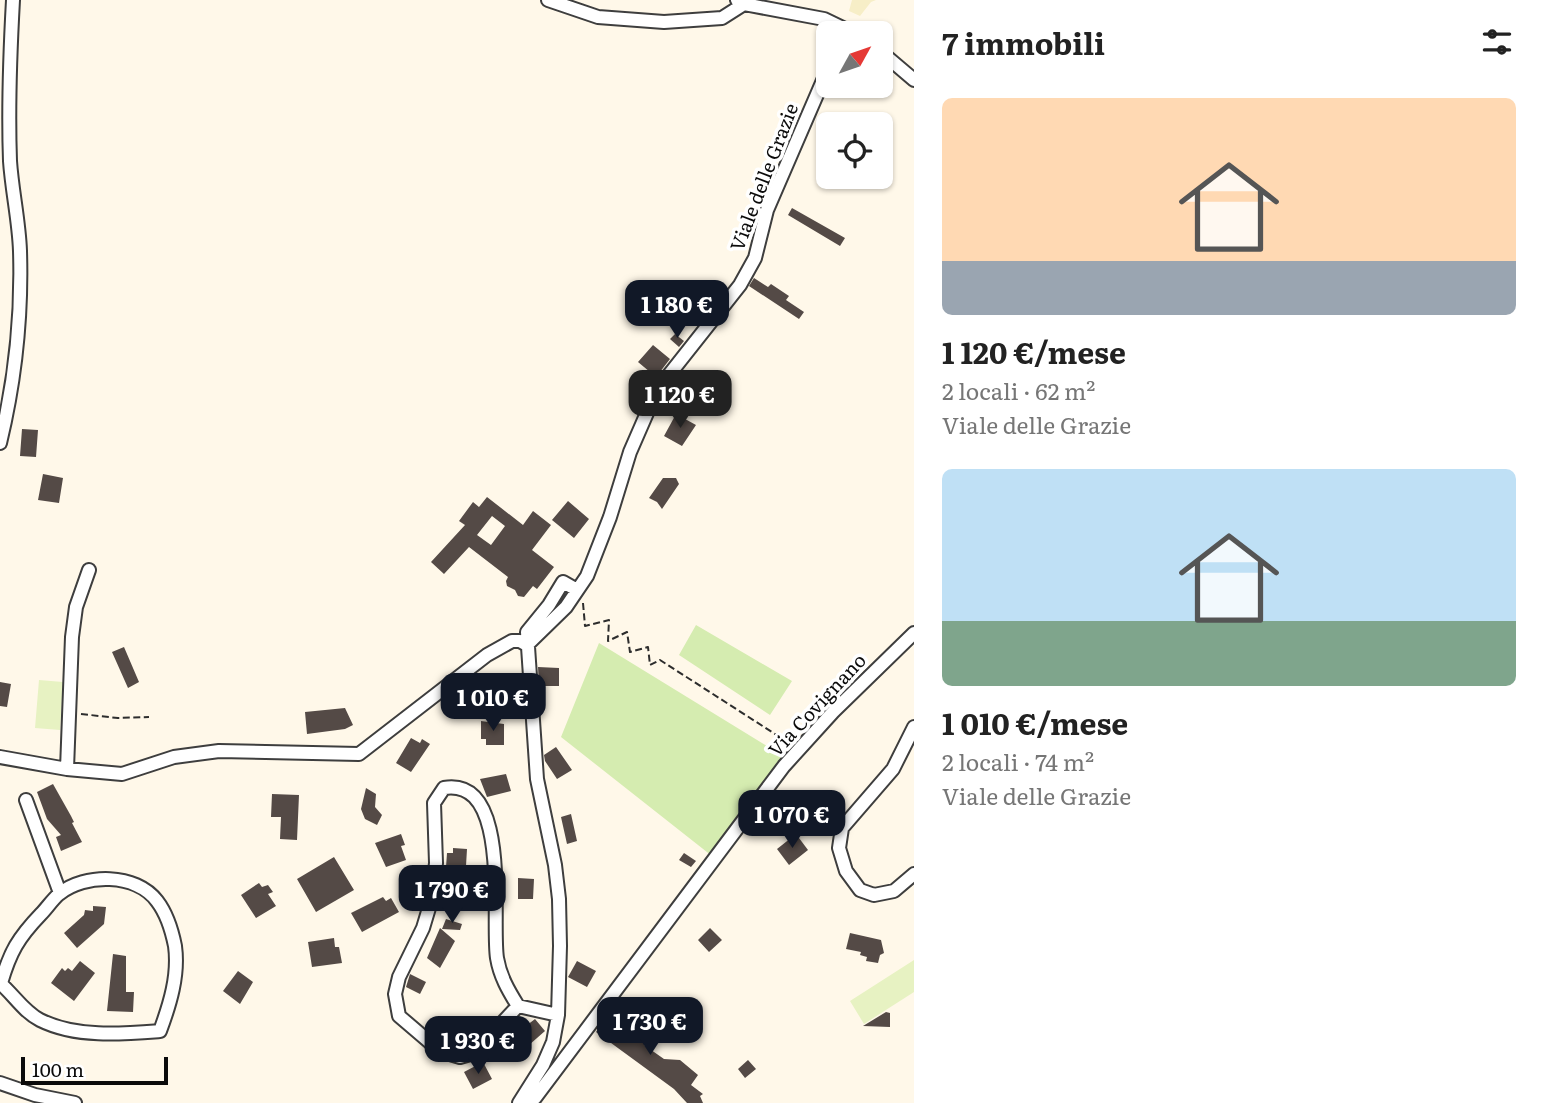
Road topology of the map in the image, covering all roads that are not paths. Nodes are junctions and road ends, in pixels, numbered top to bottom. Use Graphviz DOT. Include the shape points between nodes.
graph roads {
  1 [pos="13,0"];
  2 [pos="548,0"];
  3 [pos="741,2"];
  4 [pos="828,21"];
  5 [pos="893,62"];
  6 [pos="914,80"];
  7 [pos="816,97"];
  8 [pos="0,443"];
  9 [pos="89,570"];
  10 [pos="914,633"];
  11 [pos="527,645"];
  12 [pos="914,727"];
  13 [pos="0,757"];
  14 [pos="67,769"];
  15 [pos="26,800"];
  16 [pos="914,874"];
  17 [pos="60,893"];
  18 [pos="0,983"];
  19 [pos="518,1006"];
  20 [pos="558,1015"];
  21 [pos="0,1083"];
  22 [pos="534,1100"];
  23 [pos="75,1103"];
  24 [pos="520,1103"];
  1 -- 8 [label="street" via="8,92 20,264 17,336"];
  2 -- 3 [label="street" via="598,16 664,22 722,18"];
  3 -- 4 [label="street"];
  5 -- 6 [label="street"];
  7 -- 11 [label="street, Viale delle Grazie" via="768,210 755,258 740,285 657,390 587,576 566,607"];
  9 -- 14 [label="street" via="76,607 72,637"];
  10 -- 22 [label="street, Via Covignano" via="799,750"];
  11 -- 14 [label="street" via="512,641 487,655 359,754 219,751 174,757 122,774"];
  11 -- 20 [label="street" via="537,779 559,900"];
  12 -- 16 [label="street" via="894,769 842,828 839,848 846,871 860,890 874,895 894,891"];
  13 -- 14 [label="street"];
  15 -- 17 [label="street"];
  17 -- 18 [label="street" via="20,936"];
  17 -- 18 [label="street" via="83,882 117,880 138,885 156,899 167,919 175,960 160,1031 107,1034 63,1028 39,1019"];
  19 -- 19 [label="street" via="474,1053 460,1057 440,1051 399,1016 395,994 399,977 432,898 434,803 444,788 462,788 474,795 481,807 496,871 496,956 502,981"];
  19 -- 20 [label="street"];
  20 -- 24 [label="street" via="548,1054"];
  21 -- 23 [label="street"];
  22 -- 24 [label="street, Via Covignano"];
}
